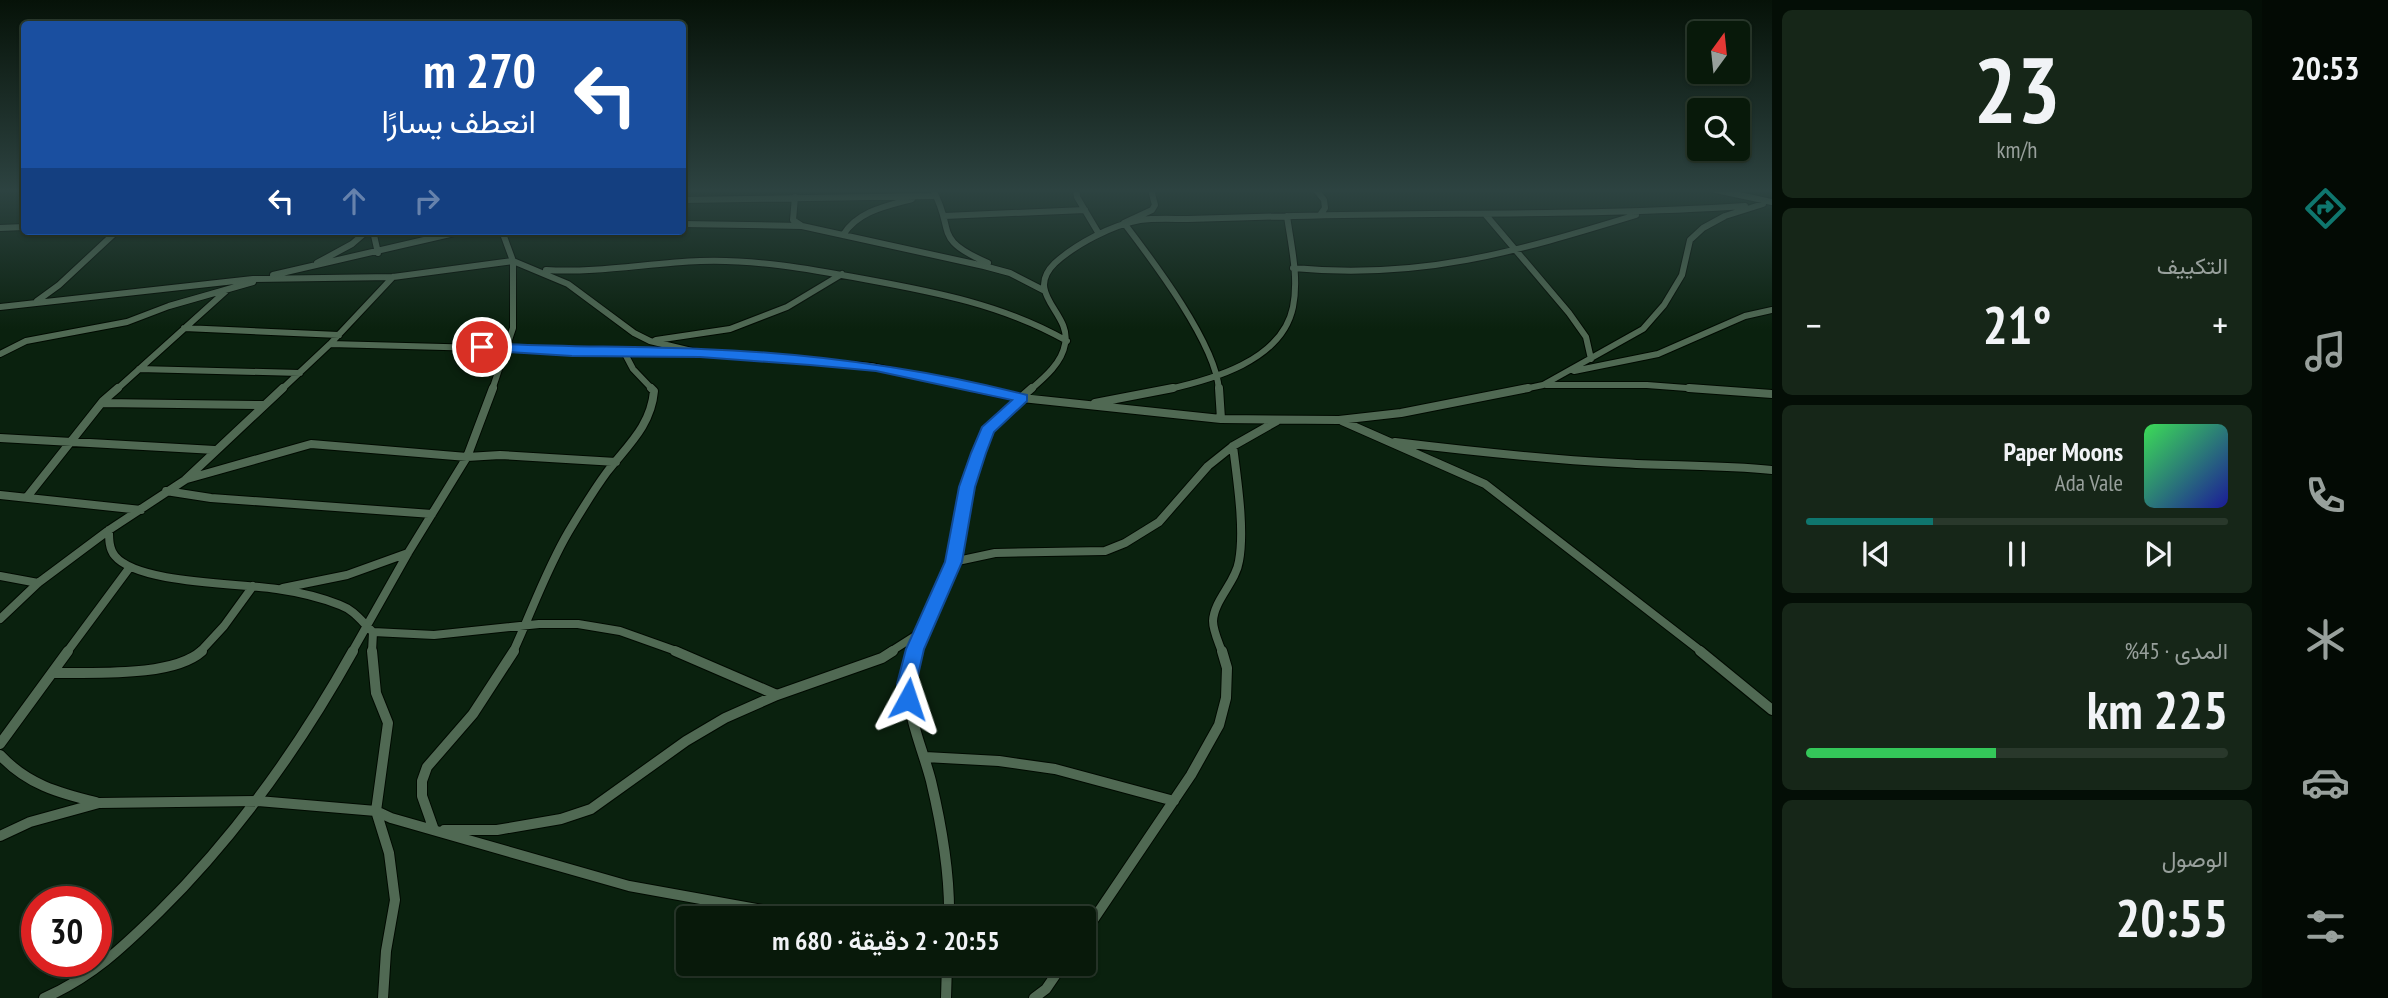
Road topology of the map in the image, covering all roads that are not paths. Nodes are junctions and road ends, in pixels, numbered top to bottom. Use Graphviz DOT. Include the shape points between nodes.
graph roads {
  1 [pos="111,237"];
  2 [pos="361,237"];
  3 [pos="374,237"];
  4 [pos="441,237"];
  5 [pos="504,237"];
  6 [pos="850,237"];
  7 [pos="948,237"];
  8 [pos="1095,237"];
  9 [pos="1134,237"];
  10 [pos="1289,237"];
  11 [pos="1505,237"];
  12 [pos="1566,237"];
  13 [pos="1694,237"];
  14 [pos="1518,251"];
  15 [pos="378,253"];
  16 [pos="513,261"];
  17 [pos="304,268"];
  18 [pos="1293,268"];
  19 [pos="536,269"];
  20 [pos="1010,273"];
  21 [pos="842,274"];
  22 [pos="393,278"];
  23 [pos="256,279"];
  24 [pos="226,291"];
  25 [pos="1045,291"];
  26 [pos="34,303"];
  27 [pos="0,307"];
  28 [pos="1772,310"];
  29 [pos="184,328"];
  30 [pos="339,335"];
  31 [pos="650,341"];
  32 [pos="1067,341"];
  33 [pos="330,344"];
  34 [pos="508,349"];
  35 [pos="624,352"];
  36 [pos="700,353"];
  37 [pos="0,354"];
  38 [pos="1591,359"];
  39 [pos="139,369"];
  40 [pos="1567,372"];
  41 [pos="300,373"];
  42 [pos="1218,376"];
  43 [pos="1543,385"];
  44 [pos="1772,394"];
  45 [pos="1022,398"];
  46 [pos="102,403"];
  47 [pos="264,405"];
  48 [pos="1086,405"];
  49 [pos="1221,419"];
  50 [pos="1280,420"];
  51 [pos="1339,420"];
  52 [pos="0,438"];
  53 [pos="1385,441"];
  54 [pos="72,442"];
  55 [pos="1233,446"];
  56 [pos="215,450"];
  57 [pos="467,457"];
  58 [pos="616,462"];
  59 [pos="1772,470"];
  60 [pos="185,480"];
  61 [pos="166,491"];
  62 [pos="0,495"];
  63 [pos="27,497"];
  64 [pos="141,510"];
  65 [pos="432,514"];
  66 [pos="109,530"];
  67 [pos="408,553"];
  68 [pos="953,562"];
  69 [pos="130,567"];
  70 [pos="0,576"];
  71 [pos="38,583"];
  72 [pos="253,586"];
  73 [pos="279,589"];
  74 [pos="0,619"];
  75 [pos="524,625"];
  76 [pos="370,629"];
  77 [pos="926,629"];
  78 [pos="52,673"];
  79 [pos="777,695"];
  80 [pos="1772,710"];
  81 [pos="0,744"];
  82 [pos="0,755"];
  83 [pos="925,757"];
  84 [pos="258,801"];
  85 [pos="1174,801"];
  86 [pos="99,803"];
  87 [pos="376,811"];
  88 [pos="433,830"];
  89 [pos="0,836"];
  90 [pos="745,906"];
  91 [pos="948,906"];
  92 [pos="1096,916"];
  93 [pos="947,976"];
  94 [pos="1055,976"];
  95 [pos="44,998"];
  96 [pos="383,998"];
  97 [pos="946,998"];
  98 [pos="1034,998"];
  1 -- 26 [label="street"];
  2 -- 17 [label="street"];
  3 -- 15 [label="street"];
  4 -- 15 [label="street"];
  5 -- 16 [label="street"];
  6 -- 20 [label="street"];
  7 -- 20 [label="street" via="962,250"];
  8 -- 25 [label="street" via="1049,270 1043,280"];
  9 -- 42 [label="street" via="1176,295"];
  10 -- 18 [label="street"];
  11 -- 14 [label="street"];
  12 -- 14 [label="street"];
  13 -- 38 [label="street" via="1682,275 1664,306 1643,329"];
  14 -- 18 [label="street" via="1368,274"];
  14 -- 38 [label="street" via="1586,337"];
  15 -- 17 [label="street"];
  16 -- 19 [label="street"];
  16 -- 22 [label="street"];
  16 -- 34 [label="street" via="513,328"];
  17 -- 23 [label="street"];
  18 -- 42 [label="street" via="1292,315 1285,331 1250,359"];
  19 -- 21 [label="street" via="583,272 715,261 789,265"];
  19 -- 31 [label="street" via="583,293 606,314"];
  20 -- 25 [label="street"];
  21 -- 31 [label="street" via="787,307 730,329"];
  21 -- 32 [label="street" via="981,302 1039,323"];
  22 -- 23 [label="street"];
  22 -- 30 [label="street"];
  23 -- 24 [label="street"];
  23 -- 26 [label="street"];
  24 -- 29 [label="street"];
  24 -- 37 [label="street" via="127,322 26,341"];
  25 -- 32 [label="street" via="1063,322"];
  26 -- 27 [label="street"];
  28 -- 40 [label="street" via="1752,314 1672,350"];
  29 -- 30 [label="street"];
  29 -- 39 [label="street"];
  30 -- 33 [label="street"];
  31 -- 36 [label="street"];
  32 -- 45 [label="street" via="1055,364"];
  33 -- 34 [label="street"];
  33 -- 41 [label="street"];
  34 -- 35 [label="street"];
  34 -- 57 [label="street"];
  35 -- 36 [label="street"];
  35 -- 58 [label="street" via="633,369 652,386 654,397 638,437"];
  36 -- 45 [label="street" via="871,366"];
  38 -- 40 [label="street"];
  39 -- 41 [label="street"];
  39 -- 46 [label="street"];
  40 -- 43 [label="street"];
  41 -- 47 [label="street"];
  42 -- 48 [label="street"];
  42 -- 49 [label="street"];
  43 -- 44 [label="street" via="1647,385"];
  43 -- 51 [label="street" via="1401,413"];
  45 -- 48 [label="street"];
  45 -- 68 [label="street" via="988,430 967,487"];
  46 -- 47 [label="street"];
  46 -- 54 [label="street"];
  47 -- 56 [label="street"];
  48 -- 49 [label="street"];
  49 -- 50 [label="street"];
  50 -- 51 [label="street"];
  50 -- 55 [label="street"];
  51 -- 53 [label="street"];
  52 -- 54 [label="street"];
  53 -- 59 [label="street" via="1492,454"];
  53 -- 80 [label="street" via="1470,476 1502,496"];
  54 -- 56 [label="street"];
  54 -- 63 [label="street"];
  55 -- 68 [label="street" via="1208,466 1159,522 1125,543 1105,551 995,553"];
  55 -- 85 [label="street" via="1240,502 1240,559 1213,623 1227,667 1226,698 1219,724"];
  56 -- 60 [label="street"];
  57 -- 58 [label="street"];
  57 -- 60 [label="street" via="303,445"];
  57 -- 65 [label="street"];
  58 -- 75 [label="street" via="601,478 539,587"];
  60 -- 61 [label="street"];
  61 -- 64 [label="street"];
  61 -- 65 [label="street"];
  62 -- 63 [label="street"];
  63 -- 64 [label="street"];
  64 -- 66 [label="street"];
  65 -- 67 [label="street"];
  66 -- 69 [label="street" via="116,558"];
  66 -- 71 [label="street"];
  67 -- 73 [label="street" via="333,581"];
  67 -- 76 [label="street"];
  68 -- 77 [label="street"];
  69 -- 72 [label="street"];
  69 -- 78 [label="street"];
  70 -- 71 [label="street"];
  71 -- 74 [label="street"];
  72 -- 73 [label="street"];
  72 -- 78 [label="street" via="190,660 169,666"];
  73 -- 76 [label="street" via="340,604 357,613"];
  75 -- 76 [label="street" via="442,635"];
  75 -- 79 [label="street" via="596,625 634,634 742,684"];
  75 -- 88 [label="street" via="482,704 434,755 423,776 421,798"];
  76 -- 84 [label="street"];
  76 -- 87 [label="street" via="376,693 388,723"];
  77 -- 79 [label="street" via="882,658"];
  77 -- 83 [label="street" via="915,649 906,684 909,715"];
  78 -- 81 [label="street"];
  79 -- 88 [label="street" via="687,741 591,809 497,830"];
  82 -- 86 [label="street" via="15,773 45,790"];
  83 -- 85 [label="street" via="1055,769"];
  83 -- 91 [label="street" via="939,807"];
  84 -- 86 [label="street"];
  84 -- 87 [label="street"];
  84 -- 95 [label="street" via="180,891 110,960 72,986"];
  85 -- 92 [label="street"];
  86 -- 89 [label="street" via="30,822"];
  87 -- 88 [label="street"];
  87 -- 96 [label="street" via="389,853 395,900"];
  88 -- 90 [label="street" via="629,886"];
  93 -- 97 [label="street"];
  94 -- 98 [label="street"];
}
